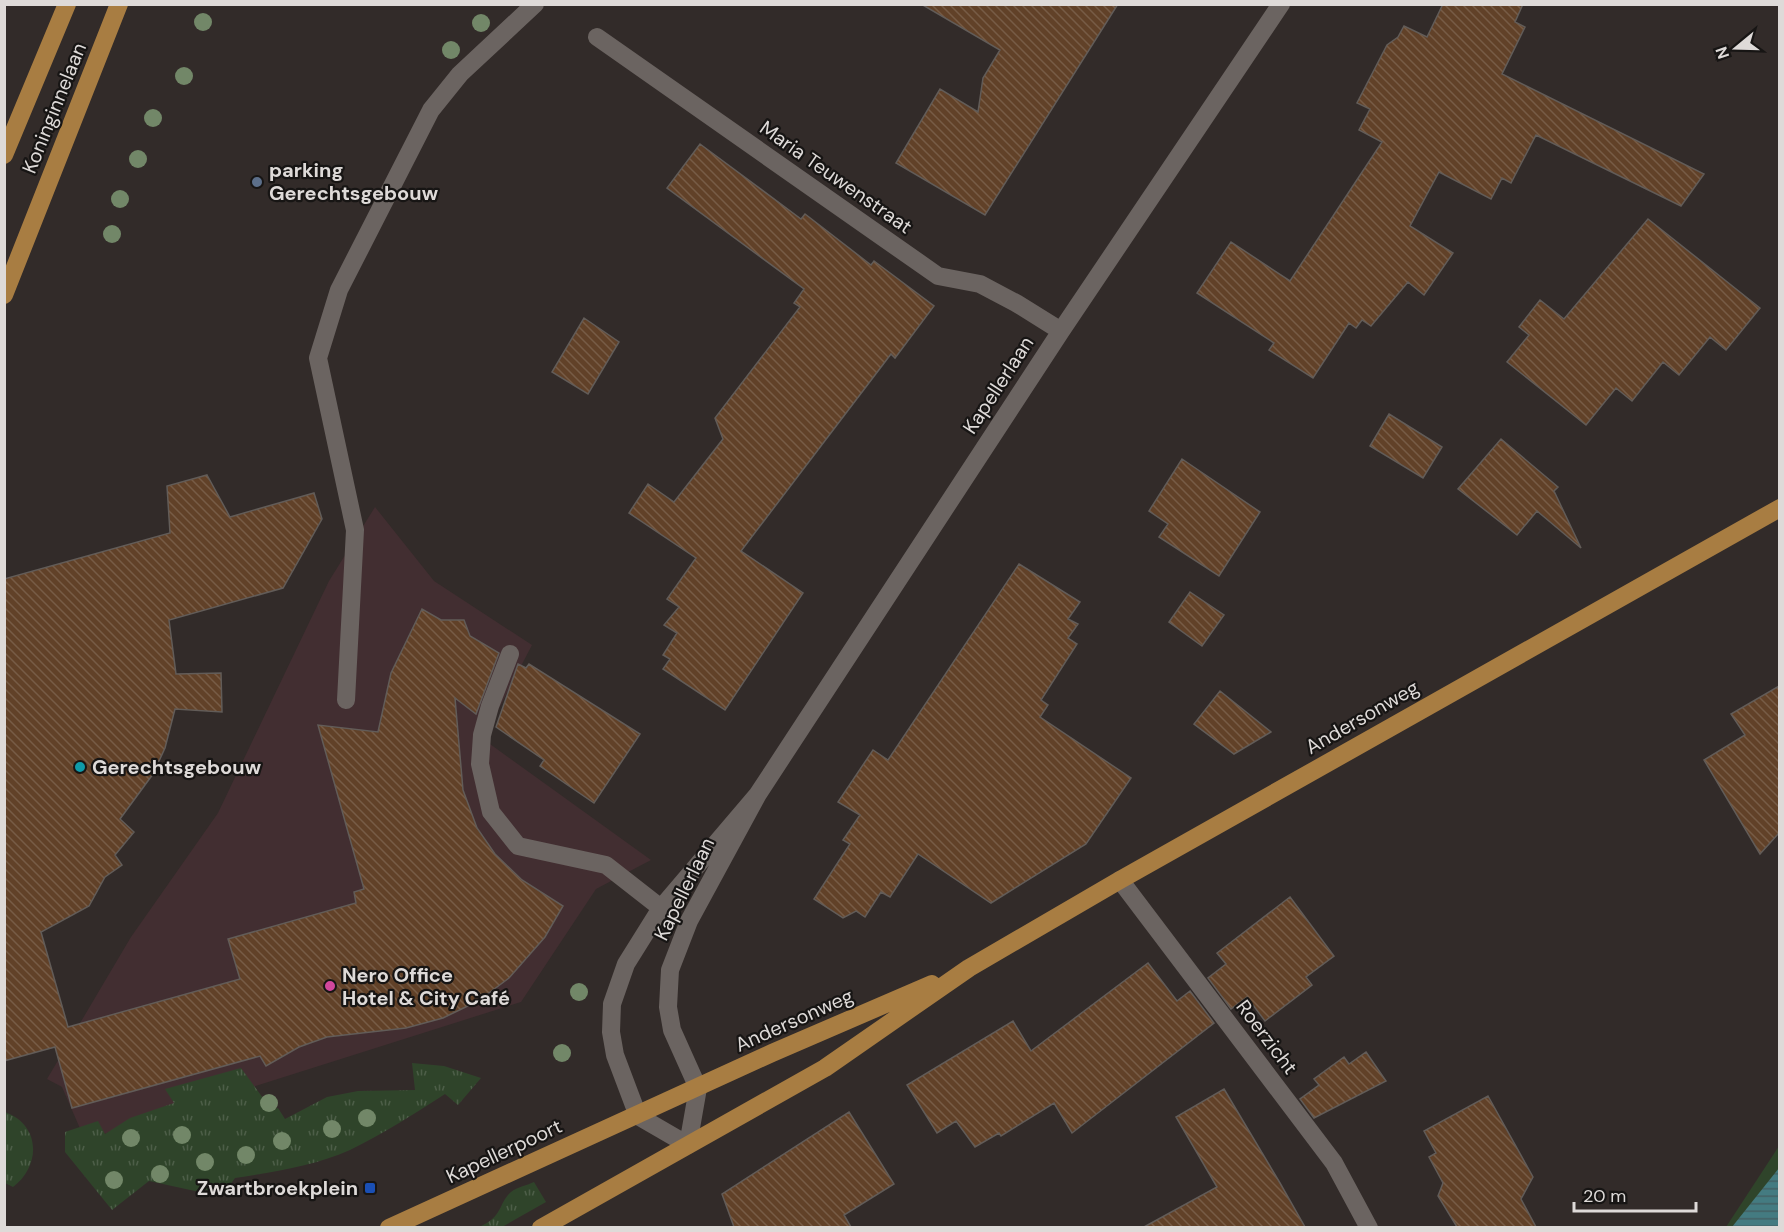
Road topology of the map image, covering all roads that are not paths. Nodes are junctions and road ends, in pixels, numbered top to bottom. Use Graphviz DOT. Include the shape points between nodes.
graph roads {
  1 [pos="67,4"];
  2 [pos="119,4"];
  3 [pos="535,4"];
  4 [pos="1281,4"];
  5 [pos="597,37"];
  6 [pos="4,155"];
  7 [pos="4,295"];
  8 [pos="1061,331"];
  9 [pos="1779,508"];
  10 [pos="510,654"];
  11 [pos="346,700"];
  12 [pos="758,794"];
  13 [pos="1120,880"];
  14 [pos="661,908"];
  15 [pos="969,968"];
  16 [pos="698,1088"];
  17 [pos="638,1116"];
  18 [pos="688,1145"];
  19 [pos="389,1227"];
  20 [pos="541,1227"];
  21 [pos="1369,1227"];
  1 -- 6 [label="main road, Koninginnelaan"];
  2 -- 7 [label="main road, Koninginnelaan"];
  3 -- 11 [label="street" via="460,74 431,110 339,290 318,358 355,530"];
  4 -- 8 [label="street, Kapellerlaan"];
  5 -- 8 [label="street, Maria Teuwenstraat" via="938,276 980,284"];
  8 -- 12 [label="street, Kapellerlaan"];
  9 -- 13 [label="main road, Andersonweg"];
  10 -- 14 [label="street" via="482,735 480,764 491,812 518,846 606,865"];
  12 -- 14 [label="street, Kapellerlaan"];
  12 -- 16 [label="street, Kapellerlaan" via="690,921 670,970 668,1007 672,1030"];
  13 -- 15 [label="main road, Andersonweg"];
  13 -- 21 [label="street, Roerzicht" via="1334,1163"];
  14 -- 17 [label="street, Kapellerlaan" via="626,964 612,1004 615,1055"];
  15 -- 16 [label="main road, Andersonweg"];
  15 -- 18 [label="main road, Andersonweg" via="825,1068"];
  16 -- 17 [label="main road, Andersonweg"];
  16 -- 18 [label="street"];
  17 -- 18 [label="street"];
  17 -- 19 [label="main road, Kapellerpoort"];
  18 -- 20 [label="main road"];
}
